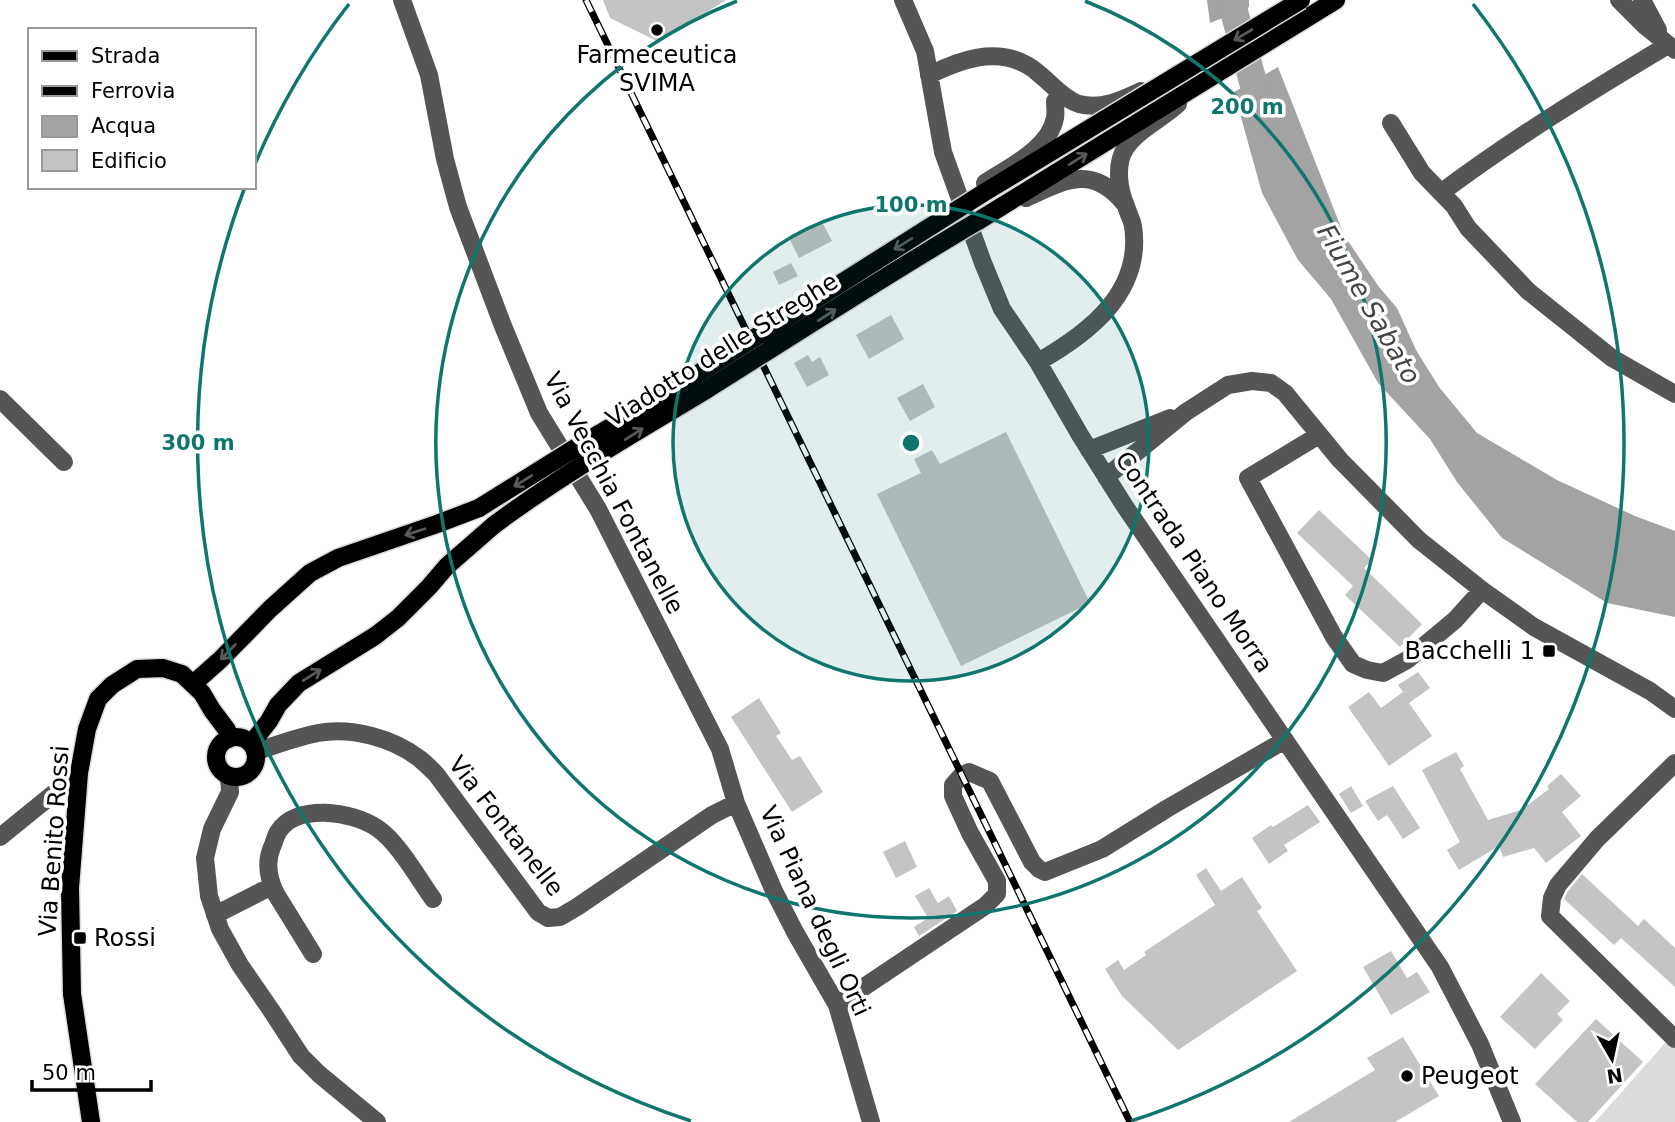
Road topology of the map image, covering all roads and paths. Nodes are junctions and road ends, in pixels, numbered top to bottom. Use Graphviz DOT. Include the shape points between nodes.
graph roads {
  1 [pos="402,0"];
  2 [pos="902,0"];
  3 [pos="1301,0"];
  4 [pos="1336,0"];
  5 [pos="1619,0"];
  6 [pos="1642,0"];
  7 [pos="1671,47"];
  8 [pos="1204,59"];
  9 [pos="929,75"];
  10 [pos="1203,82"];
  11 [pos="1060,98"];
  12 [pos="1391,124"];
  13 [pos="1443,192"];
  14 [pos="1120,194"];
  15 [pos="942,219"];
  16 [pos="978,221"];
  17 [pos="1038,362"];
  18 [pos="1675,394"];
  19 [pos="0,400"];
  20 [pos="1186,412"];
  21 [pos="1320,435"];
  22 [pos="1089,450"];
  23 [pos="64,462"];
  24 [pos="1106,477"];
  25 [pos="1482,590"];
  26 [pos="193,684"];
  27 [pos="1675,709"];
  28 [pos="229,739"];
  29 [pos="1285,740"];
  30 [pos="253,748"];
  31 [pos="1675,763"];
  32 [pos="79,773"];
  33 [pos="229,776"];
  34 [pos="736,803"];
  35 [pos="0,837"];
  36 [pos="272,886"];
  37 [pos="433,899"];
  38 [pos="215,915"];
  39 [pos="313,954"];
  40 [pos="837,1005"];
  41 [pos="1675,1039"];
  42 [pos="91,1122"];
  43 [pos="377,1122"];
  44 [pos="871,1122"];
  45 [pos="1512,1122"];
  1 -- 34 [label="street, Via Vecchia Fontanelle" via="429,75 444,159 458,206 534,401 598,509 720,749"];
  2 -- 9 [label="street, Contrada Piano Morra" via="925,51"];
  3 -- 8 [label="main road, one-way, bridge"];
  4 -- 10 [label="main road, Viadotto delle Streghe"];
  5 -- 7 [label="street"];
  6 -- 7 [label="street"];
  7 -- 13 [label="street" via="1595,89"];
  8 -- 11 [label="street, bridge" via="1107,105"];
  8 -- 15 [label="main road, bridge"];
  9 -- 11 [label="street" via="977,57 1004,56 1029,65"];
  9 -- 17 [label="street, Contrada Piano Morra" via="943,152 983,263 1002,309"];
  10 -- 14 [label="street" via="1124,150"];
  16 -- 10 [label="main road, Viadotto delle Streghe, one-way"];
  11 -- 15 [label="street, bridge" via="1048,136 1040,146 983,184"];
  12 -- 13 [label="street" via="1422,173"];
  13 -- 18 [label="street" via="1468,228 1528,291 1612,358"];
  14 -- 16 [label="street" via="1084,178 1039,192"];
  14 -- 17 [label="street" via="1133,224 1135,252 1129,278 1098,320"];
  15 -- 26 [label="main road, one-way, bridge" via="479,508 338,558 310,573"];
  30 -- 16 [label="main road, Viadotto delle Streghe, one-way, bridge" via="278,705 299,683 382,630 494,525"];
  17 -- 22 [label="street, Contrada Piano Morra"];
  19 -- 23 [label="street"];
  20 -- 21 [label="street" via="1228,385 1271,383"];
  20 -- 22 [label="street"];
  20 -- 24 [label="street"];
  21 -- 25 [label="street" via="1419,540"];
  21 -- 25 [label="street" via="1248,478 1353,664 1383,673 1407,660 1455,620"];
  22 -- 24 [label="street, Contrada Piano Morra"];
  24 -- 29 [label="street, Contrada Piano Morra"];
  25 -- 27 [label="street" via="1534,627"];
  26 -- 28 [label="main road, Via Benito Rossi"];
  26 -- 32 [label="main road, Via Benito Rossi" via="182,674 163,668 137,669 111,685 98,699 87,729"];
  28 -- 30 [label="main road, Via Fontanelle" via="241,738"];
  28 -- 33 [label="main road" via="216,754 219,767"];
  29 -- 40 [label="street" via="1102,849 1045,872 1032,862 990,781 969,772 962,775 953,785 953,796 997,881 997,894"];
  29 -- 45 [label="street, Contrada Piano Morra" via="1440,967 1480,1044"];
  30 -- 33 [label="main road" via="255,764 247,774"];
  30 -- 34 [label="street, Via Fontanelle" via="350,731 400,747 436,774 538,912 548,918 577,907"];
  31 -- 41 [label="street" via="1597,839 1558,885 1550,916"];
  32 -- 35 [label="street"];
  32 -- 42 [label="main road, Via Benito Rossi" via="70,888 72,994"];
  33 -- 38 [label="street" via="230,792 205,858"];
  34 -- 40 [label="street, Via Piana degli Orti" via="774,891"];
  36 -- 37 [label="street" via="268,869 278,831 292,819 338,813 357,818 390,839"];
  36 -- 38 [label="street"];
  36 -- 39 [label="street"];
  38 -- 43 [label="street" via="240,965 301,1056"];
  40 -- 44 [label="street, Via Piana degli Orti"];
}
